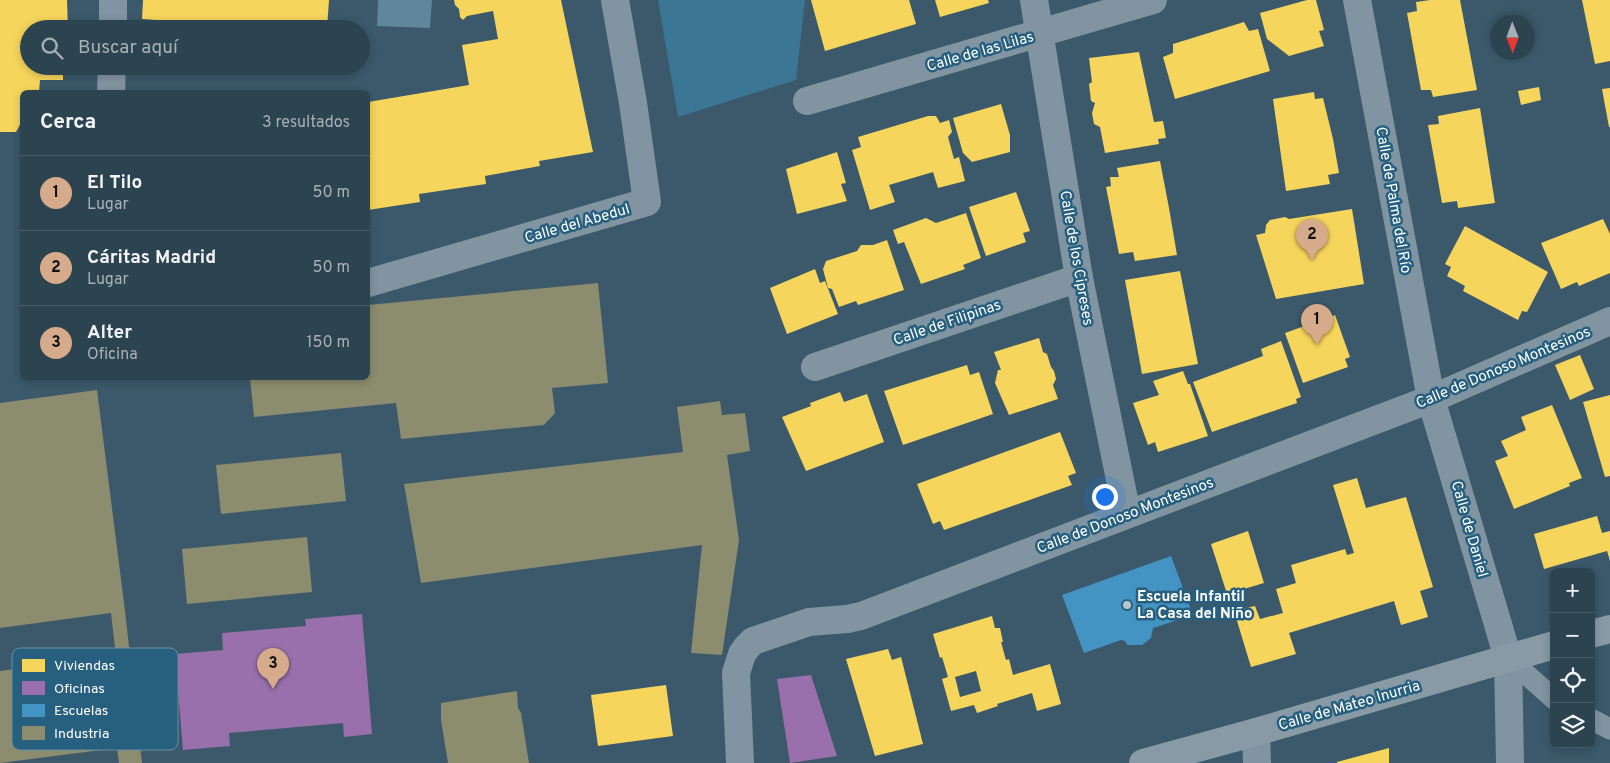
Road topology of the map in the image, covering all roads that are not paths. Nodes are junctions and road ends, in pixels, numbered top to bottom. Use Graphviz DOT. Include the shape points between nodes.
graph roads {
  1 [pos="113,0"];
  2 [pos="615,0"];
  3 [pos="1034,0"];
  4 [pos="1153,0"];
  5 [pos="1357,0"];
  6 [pos="112,20"];
  7 [pos="1040,33"];
  8 [pos="112,75"];
  9 [pos="111,90"];
  10 [pos="807,101"];
  11 [pos="1078,278"];
  12 [pos="370,282"];
  13 [pos="1610,321"];
  14 [pos="815,366"];
  15 [pos="1431,399"];
  16 [pos="1126,514"];
  17 [pos="1610,629"];
  18 [pos="1595,633"];
  19 [pos="1550,646"];
  20 [pos="1508,658"];
  21 [pos="1550,695"];
  22 [pos="1595,721"];
  23 [pos="1610,729"];
  24 [pos="1256,732"];
  25 [pos="740,763"];
  26 [pos="1143,763"];
  27 [pos="1257,763"];
  28 [pos="1510,763"];
  1 -- 6 [label="street"];
  2 -- 12 [label="street, Calle del Abedul" via="647,202"];
  3 -- 7 [label="street, Calle de los Cipreses"];
  4 -- 7 [label="street, Calle de las Lilas"];
  5 -- 15 [label="street, Calle de Palma del Río"];
  7 -- 10 [label="street, Calle de las Lilas"];
  7 -- 11 [label="street, Calle de los Cipreses"];
  8 -- 9 [label="street"];
  11 -- 14 [label="street, Calle de Filipinas"];
  11 -- 16 [label="street, Calle de los Cipreses"];
  13 -- 15 [label="street, Calle de Donoso Montesinos"];
  15 -- 16 [label="street, Calle de Donoso Montesinos"];
  15 -- 20 [label="street, Calle de Daniel"];
  16 -- 25 [label="street, Calle de Donoso Montesinos" via="861,616 808,622 753,641 742,654 736,673"];
  17 -- 18 [label="main road"];
  19 -- 20 [label="main road, Calle de Mateo Inurria"];
  20 -- 21 [label="lane"];
  20 -- 24 [label="main road, Calle de Mateo Inurria"];
  20 -- 28 [label="street, Calle de Daniel"];
  22 -- 23 [label="lane"];
  24 -- 26 [label="main road, Calle de Mateo Inurria"];
  24 -- 27 [label="street"];
}
